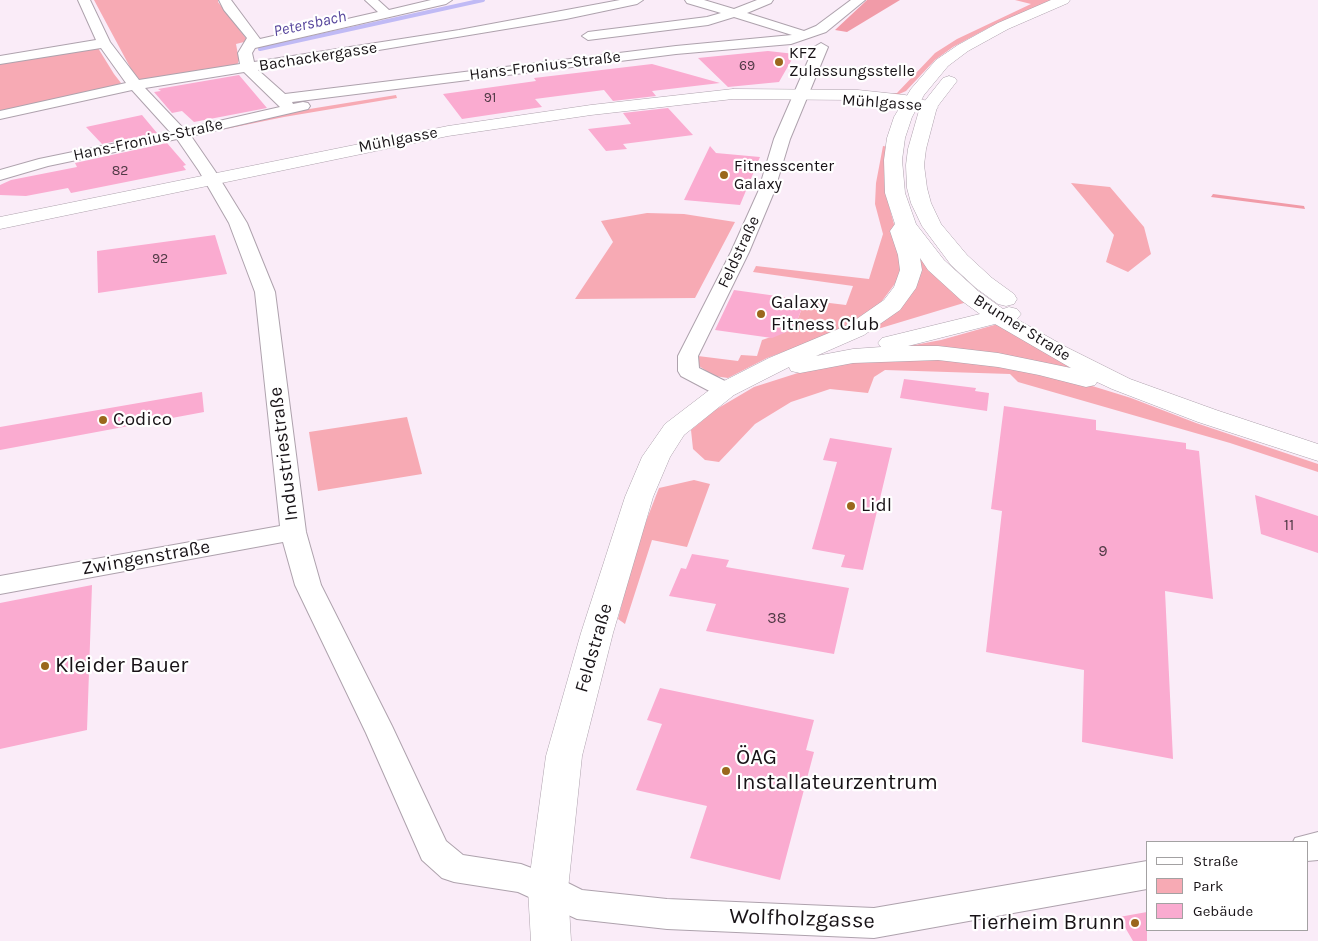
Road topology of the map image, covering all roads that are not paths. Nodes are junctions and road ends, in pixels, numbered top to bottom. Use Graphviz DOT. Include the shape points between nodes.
graph roads {
  1 [pos="84,0"];
  2 [pos="225,0"];
  3 [pos="371,0"];
  4 [pos="446,0"];
  5 [pos="637,0"];
  6 [pos="691,0"];
  7 [pos="767,0"];
  8 [pos="859,0"];
  9 [pos="1068,2"];
  10 [pos="736,13"];
  11 [pos="387,14"];
  12 [pos="566,16"];
  13 [pos="588,36"];
  14 [pos="807,36"];
  15 [pos="104,43"];
  16 [pos="251,46"];
  17 [pos="821,47"];
  18 [pos="607,58"];
  19 [pos="0,60"];
  20 [pos="248,68"];
  21 [pos="135,85"];
  22 [pos="415,90"];
  23 [pos="801,94"];
  24 [pos="286,103"];
  25 [pos="916,105"];
  26 [pos="0,114"];
  27 [pos="181,134"];
  28 [pos="0,175"];
  29 [pos="211,177"];
  30 [pos="0,223"];
  31 [pos="906,225"];
  32 [pos="1022,310"];
  33 [pos="990,311"];
  34 [pos="785,365"];
  35 [pos="725,390"];
  36 [pos="1318,435"];
  37 [pos="1318,453"];
  38 [pos="1318,458"];
  39 [pos="293,532"];
  40 [pos="0,585"];
  41 [pos="1146,875"];
  42 [pos="548,889"];
  43 [pos="551,941"];
  1 -- 15 [label="street, Industriestraße"];
  2 -- 16 [label="street" via="254,38"];
  3 -- 11 [label="street"];
  4 -- 11 [label="street"];
  5 -- 12 [label="street, Bachackergasse"];
  6 -- 10 [label="street"];
  7 -- 10 [label="street"];
  8 -- 14 [label="street, Hans-Fronius-Straße"];
  9 -- 25 [label="main road, Brunner Straße" via="971,59 945,85"];
  10 -- 13 [label="street" via="677,26"];
  10 -- 14 [label="street"];
  11 -- 16 [label="street"];
  12 -- 13 [label="street"];
  12 -- 20 [label="street, Bachackergasse"];
  13 -- 18 [label="street"];
  14 -- 18 [label="street, Hans-Fronius-Straße"];
  15 -- 19 [label="street"];
  15 -- 21 [label="street, Industriestraße"];
  16 -- 20 [label="street" via="245,53"];
  17 -- 23 [label="street, Feldstraße"];
  18 -- 24 [label="street, Hans-Fronius-Straße"];
  20 -- 21 [label="street, Bachackergasse"];
  20 -- 24 [label="street"];
  21 -- 26 [label="street, Bachackergasse"];
  21 -- 27 [label="street, Industriestraße"];
  22 -- 24 [label="street, Hans-Fronius-Straße"];
  23 -- 25 [label="main road, Mühlgasse"];
  23 -- 29 [label="main road, Mühlgasse" via="724,95 581,111 448,131"];
  23 -- 35 [label="street, Feldstraße" via="782,139 766,192 688,356 689,371"];
  24 -- 27 [label="street, Hans-Fronius-Straße"];
  25 -- 31 [label="main road, Brunner Straße" via="896,138 893,160 896,193"];
  25 -- 32 [label="main road, Brunner Straße" via="917,188 925,213 944,244 959,260"];
  27 -- 28 [label="street, Hans-Fronius-Straße" via="45,162"];
  27 -- 29 [label="street, Industriestraße"];
  29 -- 30 [label="main road, Mühlgasse"];
  29 -- 39 [label="street, Industriestraße" via="238,223 265,292"];
  31 -- 33 [label="main road, Brunner Straße" via="936,265"];
  31 -- 34 [label="main road" via="900,231 911,270 892,305 856,330"];
  32 -- 33 [label="main road"];
  32 -- 36 [label="main road, Brunner Straße" via="1089,348 1144,374 1218,403"];
  33 -- 34 [label="main road"];
  33 -- 37 [label="main road, Brunner Straße" via="1058,352 1121,384"];
  34 -- 35 [label="main road, Feldstraße"];
  34 -- 38 [label="main road" via="906,353 998,360 1073,376"];
  35 -- 42 [label="main road, Feldstraße" via="674,430 656,457 639,497 596,633 564,756"];
  39 -- 40 [label="street, Zwingenstraße"];
  39 -- 42 [label="street, Industriestraße" via="308,585 434,850 454,868 521,878"];
  41 -- 42 [label="street, Wolfholzgasse" via="874,923 599,908 576,904"];
  42 -- 43 [label="main road, Feldstraße"];
}
